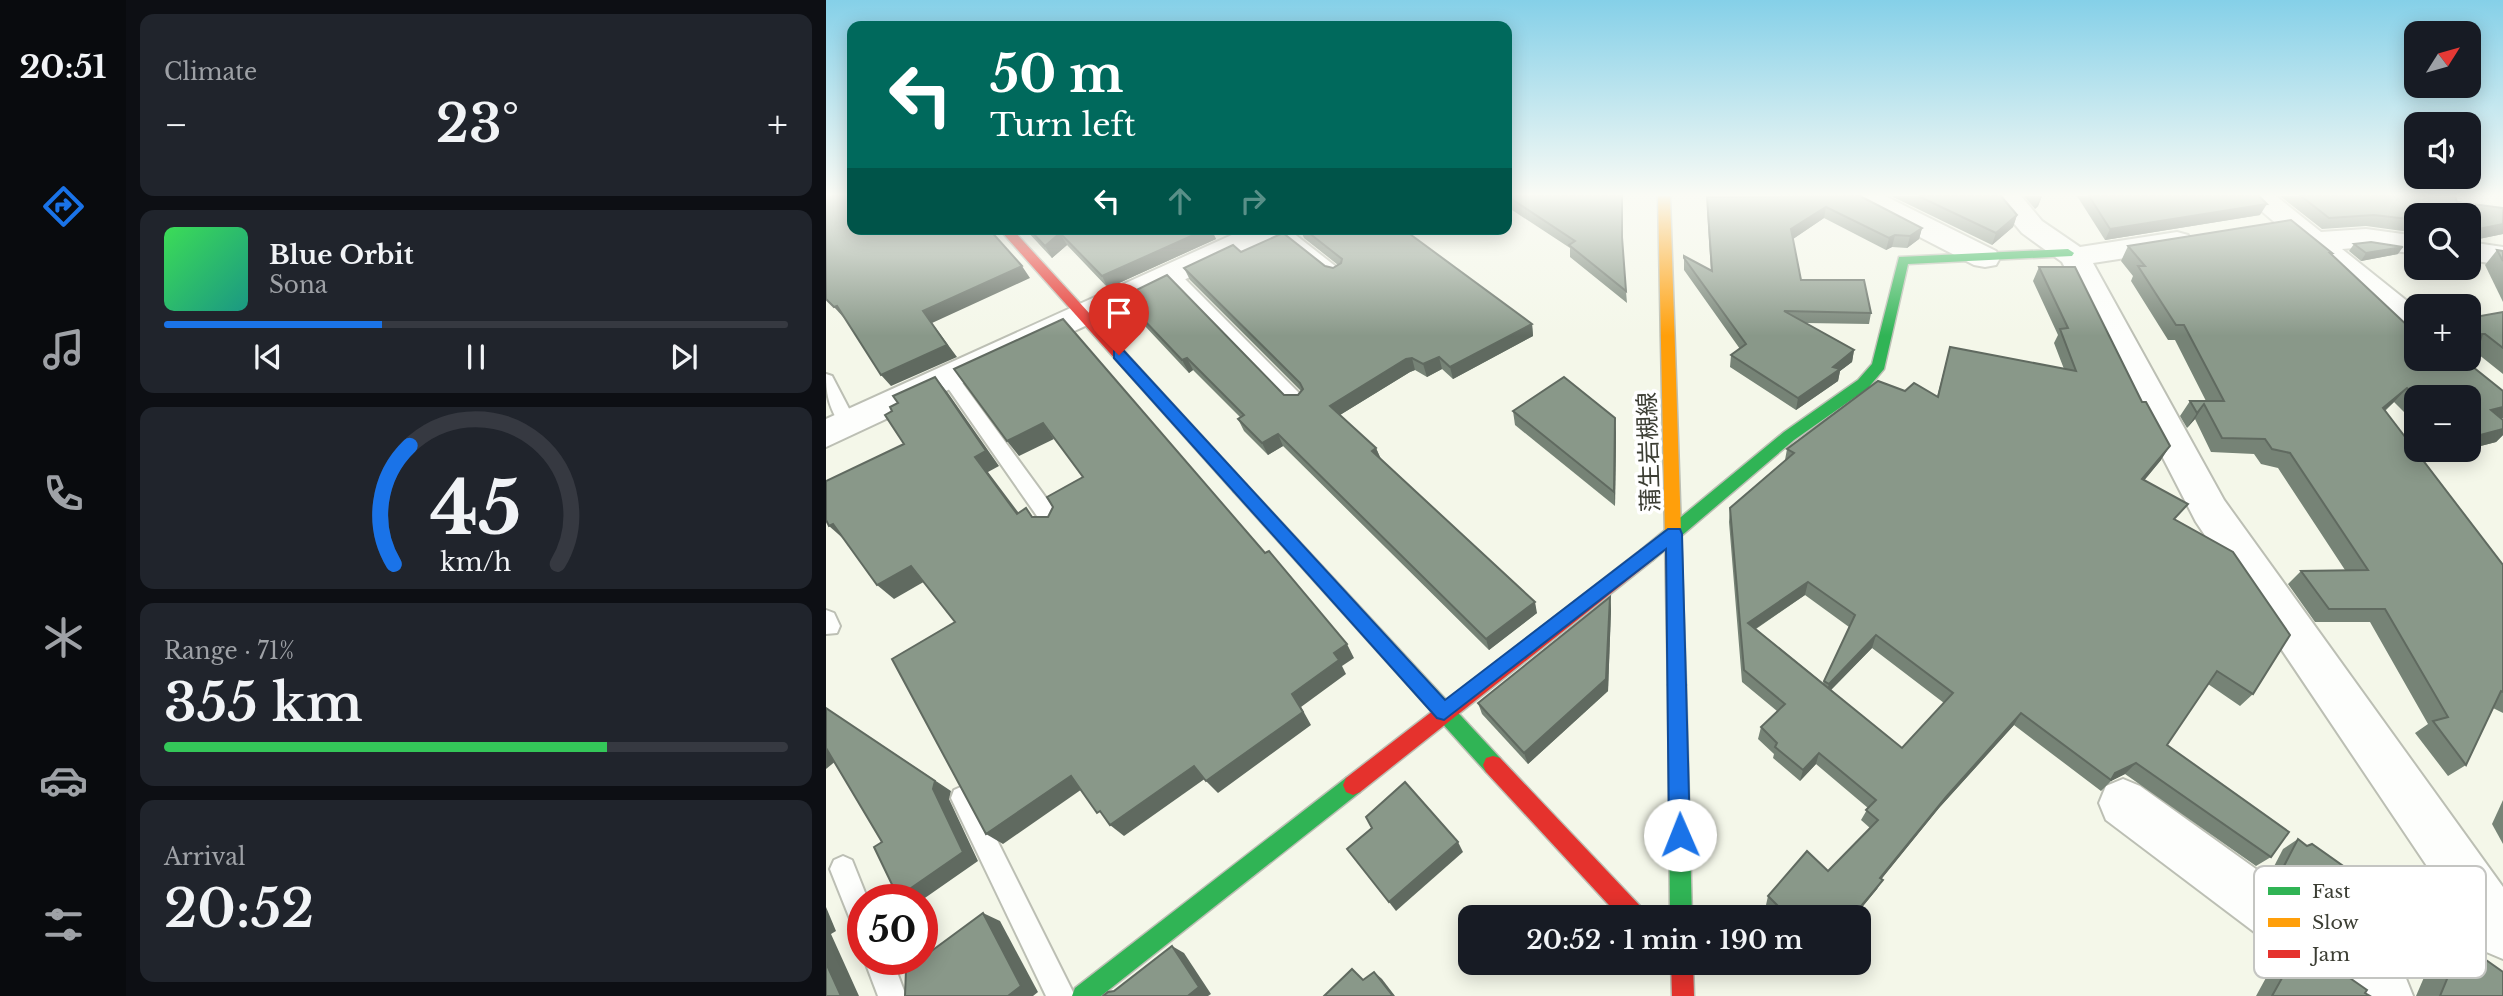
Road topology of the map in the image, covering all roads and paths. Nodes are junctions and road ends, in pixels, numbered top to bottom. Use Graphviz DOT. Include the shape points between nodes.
graph roads {
  1 [pos="1017,242"];
  2 [pos="1240,242"];
  3 [pos="1296,242"];
  4 [pos="1665,242"];
  5 [pos="1954,242"];
  6 [pos="2054,242"];
  7 [pos="2162,242"];
  8 [pos="2314,242"];
  9 [pos="2481,253"];
  10 [pos="2071,255"];
  11 [pos="2503,256"];
  12 [pos="1985,258"];
  13 [pos="1336,273"];
  14 [pos="1172,274"];
  15 [pos="1083,315"];
  16 [pos="2404,315"];
  17 [pos="949,377"];
  18 [pos="826,380"];
  19 [pos="1297,401"];
  20 [pos="837,429"];
  21 [pos="1053,523"];
  22 [pos="1674,534"];
  23 [pos="1444,712"];
  24 [pos="963,798"];
  25 [pos="2123,803"];
  26 [pos="2457,866"];
  27 [pos="843,869"];
  28 [pos="849,884"];
  29 [pos="2254,900"];
  30 [pos="1624,905"];
  31 [pos="1684,905"];
  32 [pos="2486,908"];
  33 [pos="2503,932"];
  34 [pos="884,975"];
  35 [pos="2361,978"];
  36 [pos="892,996"];
  37 [pos="1061,996"];
  38 [pos="1083,996"];
  39 [pos="2385,996"];
  1 -- 15 [label="street"];
  2 -- 14 [label="street"];
  3 -- 13 [label="lane"];
  4 -- 22 [label="street, 蒲生岩槻線"];
  5 -- 12 [label="street"];
  6 -- 10 [label="street"];
  7 -- 10 [label="street"];
  8 -- 16 [label="street"];
  9 -- 11 [label="street"];
  10 -- 12 [label="street"];
  10 -- 26 [label="street" via="2210,511"];
  12 -- 22 [label="street" via="1903,261 1879,366 1863,384 1789,436"];
  14 -- 15 [label="street"];
  14 -- 19 [label="lane"];
  15 -- 17 [label="street"];
  15 -- 23 [label="street"];
  17 -- 20 [label="street"];
  17 -- 21 [label="lane"];
  18 -- 20 [label="lane"];
  22 -- 23 [label="street"];
  22 -- 31 [label="street, 蒲生岩槻線"];
  23 -- 30 [label="street"];
  23 -- 38 [label="street"];
  24 -- 37 [label="lane"];
  25 -- 29 [label="street"];
  27 -- 28 [label="lane"];
  32 -- 33 [label="street"];
  34 -- 36 [label="lane"];
  35 -- 39 [label="street"];
}
